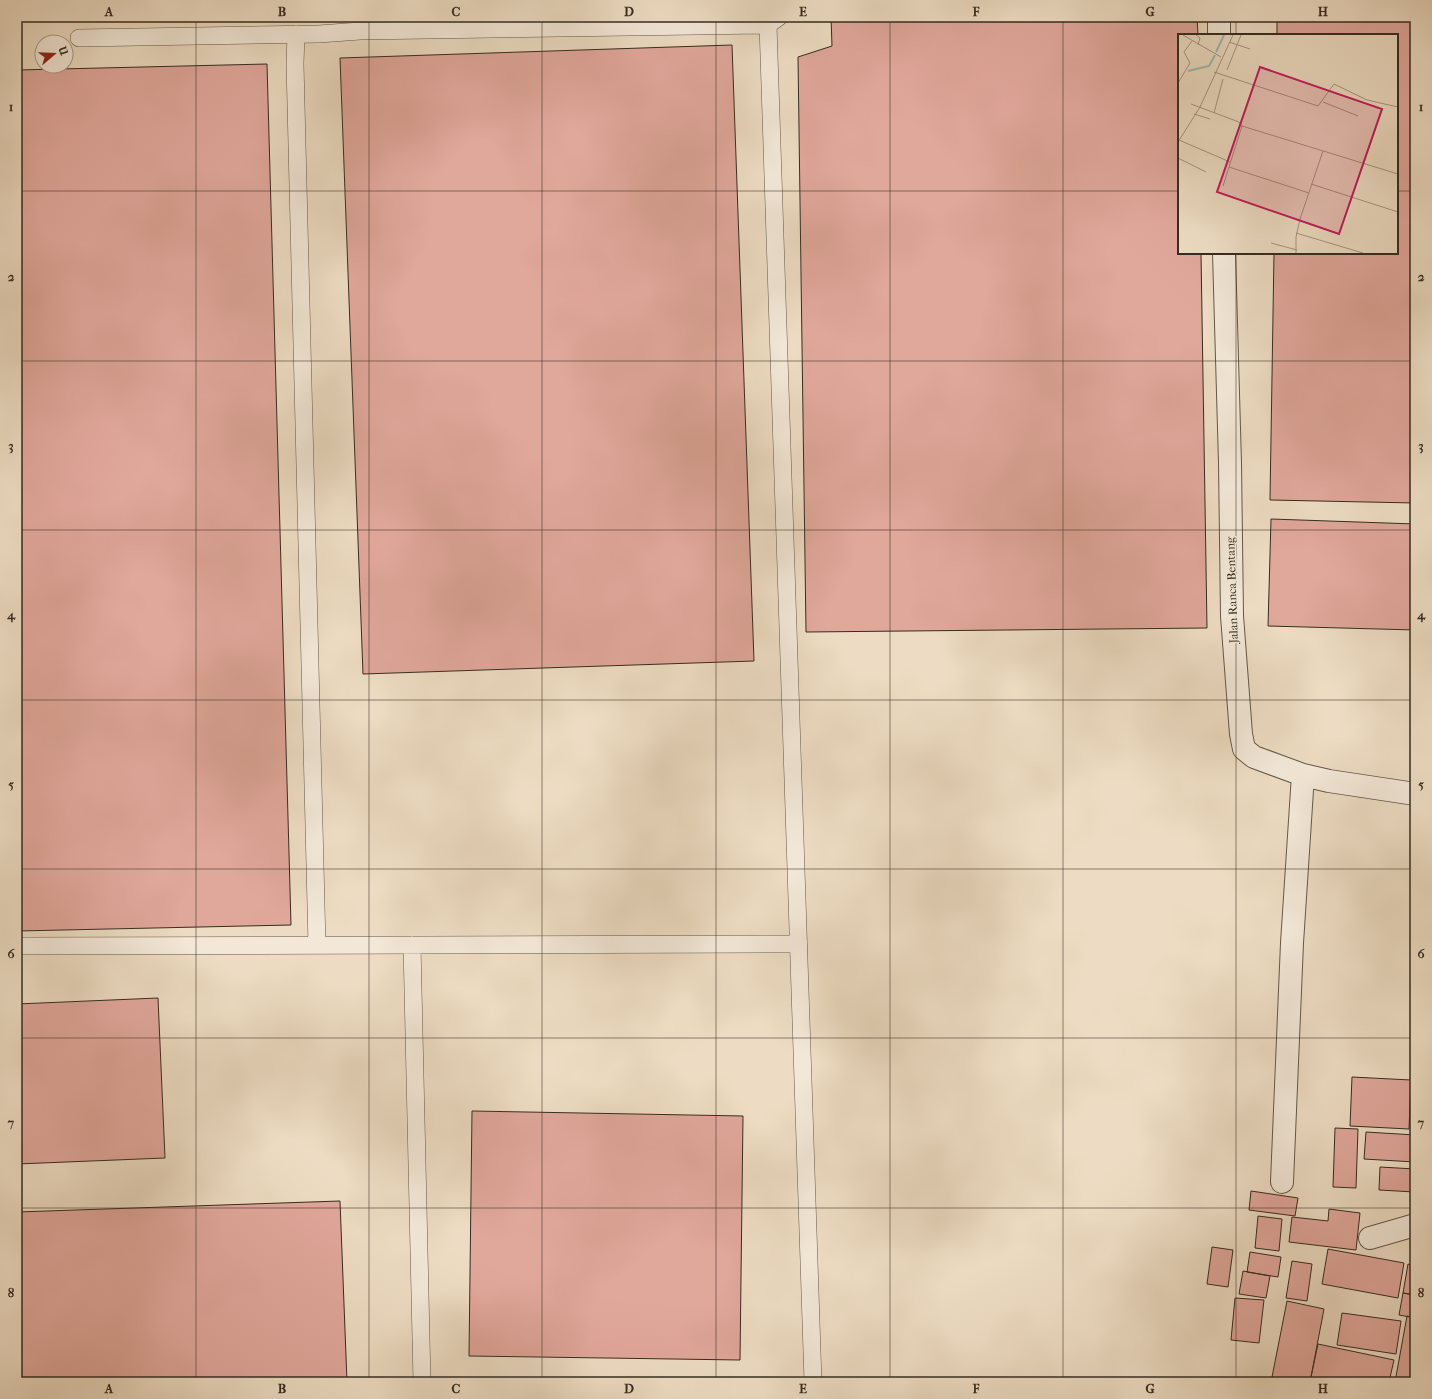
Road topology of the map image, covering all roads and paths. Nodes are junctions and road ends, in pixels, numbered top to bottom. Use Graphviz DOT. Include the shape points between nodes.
graph roads {
  1 [pos="1219,17"];
  2 [pos="773,21"];
  3 [pos="361,24"];
  4 [pos="296,34"];
  5 [pos="1219,34"];
  6 [pos="79,38"];
  7 [pos="1224,254"];
  8 [pos="1303,775"];
  9 [pos="1415,794"];
  10 [pos="799,944"];
  11 [pos="317,945"];
  12 [pos="412,945"];
  13 [pos="17,946"];
  14 [pos="1282,1182"];
  15 [pos="1415,1225"];
  16 [pos="1370,1238"];
  17 [pos="422,1382"];
  18 [pos="814,1382"];
  1 -- 5 [label="street"];
  2 -- 3 [label="lane"];
  2 -- 10 [label="lane"];
  3 -- 4 [label="lane" via="319,34"];
  4 -- 6 [label="lane"];
  4 -- 11 [label="lane"];
  7 -- 8 [label="street, Jalan Ranca Bentang" via="1232,616 1241,734 1244,749 1254,757"];
  8 -- 9 [label="street, Jalan Ranca Bentang"];
  8 -- 14 [label="street" via="1292,943"];
  10 -- 12 [label="lane"];
  10 -- 18 [label="lane"];
  11 -- 12 [label="lane"];
  11 -- 13 [label="lane"];
  12 -- 17 [label="lane"];
  15 -- 16 [label="street"];
}
